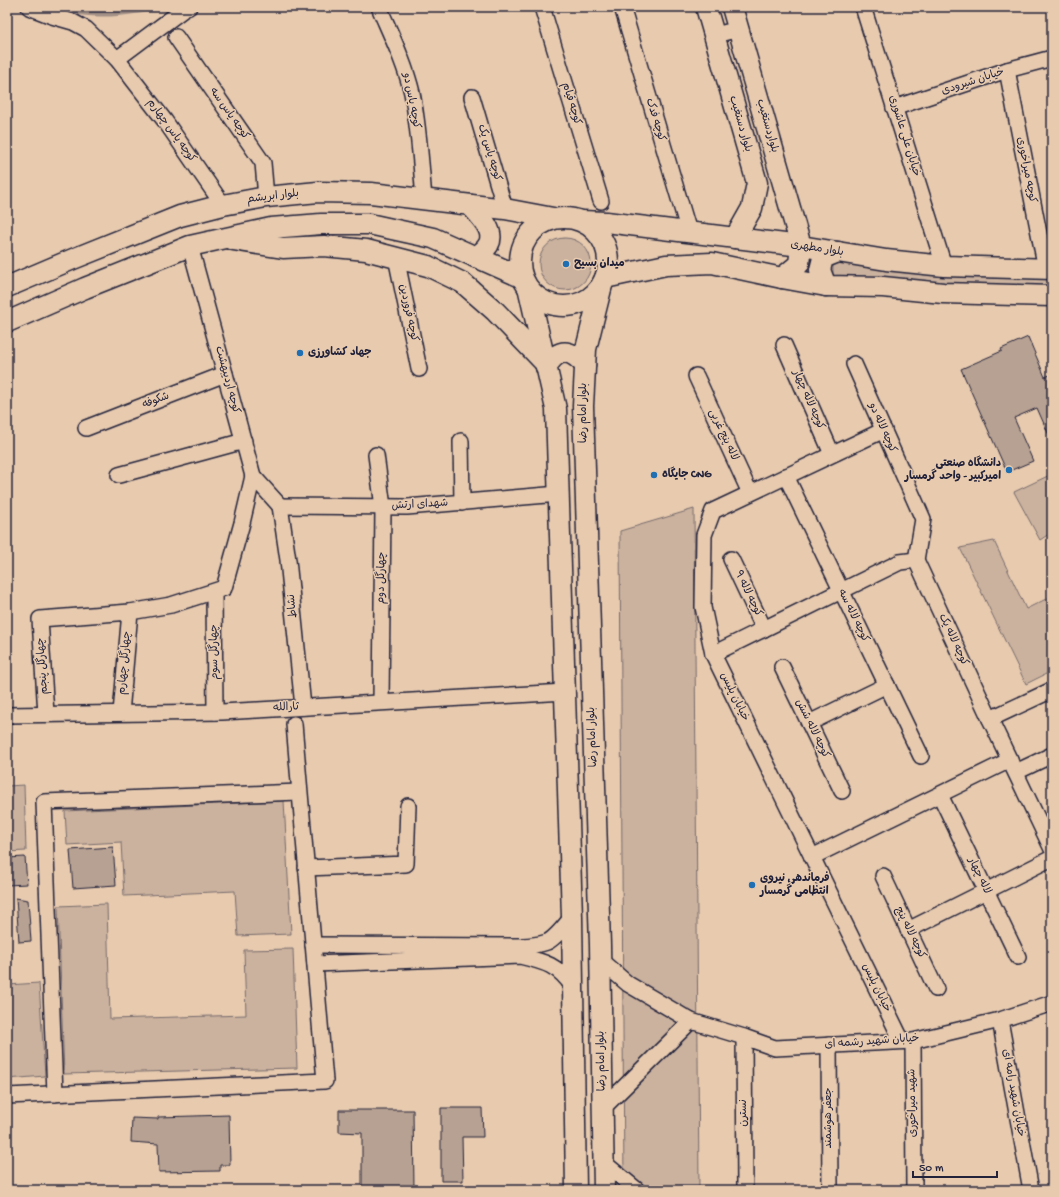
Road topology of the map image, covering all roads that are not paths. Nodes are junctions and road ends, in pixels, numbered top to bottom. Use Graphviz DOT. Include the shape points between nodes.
graph roads {
  1 [pos="29,7"];
  2 [pos="379,7"];
  3 [pos="542,7"];
  4 [pos="622,7"];
  5 [pos="706,7"];
  6 [pos="732,7"];
  7 [pos="863,7"];
  8 [pos="185,8"];
  9 [pos="739,29"];
  10 [pos="714,35"];
  11 [pos="176,37"];
  12 [pos="1052,58"];
  13 [pos="116,60"];
  14 [pos="1007,70"];
  15 [pos="472,97"];
  16 [pos="894,108"];
  17 [pos="266,197"];
  18 [pos="424,199"];
  19 [pos="601,200"];
  20 [pos="223,205"];
  21 [pos="470,205"];
  22 [pos="505,209"];
  23 [pos="553,218"];
  24 [pos="582,221"];
  25 [pos="689,232"];
  26 [pos="735,238"];
  27 [pos="225,239"];
  28 [pos="190,246"];
  29 [pos="801,246"];
  30 [pos="838,252"];
  31 [pos="396,257"];
  32 [pos="475,257"];
  33 [pos="944,266"];
  34 [pos="1049,269"];
  35 [pos="782,278"];
  36 [pos="603,282"];
  37 [pos="525,284"];
  38 [pos="826,286"];
  39 [pos="7,287"];
  40 [pos="1048,299"];
  41 [pos="7,322"];
  42 [pos="784,345"];
  43 [pos="854,364"];
  44 [pos="546,365"];
  45 [pos="585,365"];
  46 [pos="419,369"];
  47 [pos="226,374"];
  48 [pos="696,376"];
  49 [pos="86,428"];
  50 [pos="884,430"];
  51 [pos="244,441"];
  52 [pos="461,442"];
  53 [pos="832,454"];
  54 [pos="376,455"];
  55 [pos="119,476"];
  56 [pos="253,476"];
  57 [pos="786,476"];
  58 [pos="750,493"];
  59 [pos="559,494"];
  60 [pos="462,503"];
  61 [pos="280,506"];
  62 [pos="383,507"];
  63 [pos="731,559"];
  64 [pos="916,560"];
  65 [pos="841,591"];
  66 [pos="214,592"];
  67 [pos="130,612"];
  68 [pos="764,629"];
  69 [pos="712,654"];
  70 [pos="782,667"];
  71 [pos="887,685"];
  72 [pos="1052,690"];
  73 [pos="565,692"];
  74 [pos="381,702"];
  75 [pos="303,707"];
  76 [pos="215,712"];
  77 [pos="121,713"];
  78 [pos="46,714"];
  79 [pos="7,715"];
  80 [pos="990,719"];
  81 [pos="809,723"];
  82 [pos="294,724"];
  83 [pos="1052,755"];
  84 [pos="921,756"];
  85 [pos="1013,766"];
  86 [pos="842,791"];
  87 [pos="300,792"];
  88 [pos="940,795"];
  89 [pos="408,806"];
  90 [pos="1052,849"];
  91 [pos="812,857"];
  92 [pos="1052,858"];
  93 [pos="306,868"];
  94 [pos="883,876"];
  95 [pos="986,890"];
  96 [pos="572,917"];
  97 [pos="908,930"];
  98 [pos="313,945"];
  99 [pos="488,952"];
  100 [pos="1018,957"];
  101 [pos="600,960"];
  102 [pos="314,964"];
  103 [pos="573,988"];
  104 [pos="936,989"];
  105 [pos="1052,1003"];
  106 [pos="1000,1020"];
  107 [pos="691,1021"];
  108 [pos="744,1036"];
  109 [pos="907,1041"];
  110 [pos="829,1045"];
  111 [pos="55,1094"];
  112 [pos="7,1096"];
  113 [pos="603,1108"];
  114 [pos="604,1162"];
  115 [pos="576,1190"];
  116 [pos="604,1190"];
  117 [pos="637,1190"];
  118 [pos="745,1190"];
  119 [pos="830,1190"];
  120 [pos="914,1190"];
  121 [pos="1031,1190"];
  1 -- 13 [label="street, کوچه یاس چهارم" via="86,29"];
  2 -- 18 [label="street, کوچه یاس دو" via="403,63 411,92"];
  3 -- 19 [label="street, کوچه قیام"];
  4 -- 25 [label="street, کوچه فدک"];
  5 -- 10 [label="main road, بلوار دستغیب"];
  6 -- 9 [label="main road, بلواردستغیب"];
  7 -- 16 [label="street, خیابان علی عاشوری"];
  8 -- 13 [label="street"];
  9 -- 10 [label="street"];
  9 -- 29 [label="main road, بلواردستغیب"];
  10 -- 26 [label="main road, بلوار دستغیب" via="757,183 752,208"];
  11 -- 17 [label="street, کوچه یاس سه" via="263,163"];
  12 -- 14 [label="street, خیابان شیرودی"];
  13 -- 20 [label="street, کوچه یاس چهارم" via="166,121"];
  14 -- 16 [label="street, خیابان شیرودی"];
  14 -- 34 [label="street, کوچه میراخوری"];
  15 -- 22 [label="street, کوچه یاس یک"];
  16 -- 33 [label="street, خیابان علی عاشوری"];
  17 -- 18 [label="main road, بلوار ابریشم" via="318,192 371,193"];
  17 -- 20 [label="main road, بلوار ابریشم"];
  18 -- 21 [label="main road, بلوار ابریشم"];
  20 -- 39 [label="main road, بلوار ابریشم" via="180,216"];
  21 -- 22 [label="main road, بلوار ابریشم"];
  21 -- 32 [label="main road" via="486,222 490,231 489,243 484,251"];
  22 -- 23 [label="main road, بلوار ابریشم"];
  23 -- 24 [label="main road" via="568,217"];
  23 -- 37 [label="main road" via="539,224 528,234 521,248 519,262"];
  24 -- 25 [label="main road, بلوار مطهری"];
  24 -- 36 [label="main road" via="595,230 604,242 608,256 607,272"];
  25 -- 26 [label="main road, بلوار مطهری"];
  26 -- 29 [label="main road, بلوار مطهری"];
  27 -- 28 [label="main road"];
  27 -- 31 [label="main road" via="283,248 324,246 366,250"];
  27 -- 32 [label="main road" via="271,228 369,224 433,238"];
  28 -- 41 [label="main road"];
  28 -- 47 [label="street, کوچه اردیبهشت"];
  29 -- 30 [label="main road, بلوار مطهری"];
  29 -- 35 [label="main road" via="799,264"];
  30 -- 33 [label="main road, بلوار مطهری"];
  30 -- 38 [label="main road" via="823,258 820,270"];
  31 -- 44 [label="main road" via="428,266 463,283 495,311"];
  31 -- 46 [label="street, کوچه فروردین"];
  32 -- 37 [label="main road"];
  33 -- 34 [label="main road, بلوار مطهری"];
  35 -- 36 [label="main road" via="712,263 666,265"];
  35 -- 38 [label="main road"];
  36 -- 37 [label="main road" via="587,300 567,306 553,306 540,300"];
  36 -- 45 [label="main road, بلوار امام رضا" via="586,349"];
  37 -- 44 [label="main road"];
  38 -- 40 [label="main road" via="883,287"];
  42 -- 53 [label="street, کوچه لاله چهار"];
  43 -- 50 [label="street, کوچه لاله دو"];
  44 -- 45 [label="main road" via="565,352 572,353"];
  44 -- 59 [label="main road" via="556,409"];
  45 -- 101 [label="main road, بلوار امام رضا" via="583,406"];
  47 -- 49 [label="street, شکوفه"];
  47 -- 51 [label="street, کوچه اردیبهشت"];
  48 -- 58 [label="street, لاله پنج غربی"];
  50 -- 53 [label="street, خیابان پلیس"];
  50 -- 64 [label="street, کوچه لاله دو" via="923,519"];
  51 -- 55 [label="street"];
  51 -- 56 [label="street, کوچه اردیبهشت"];
  52 -- 60 [label="street"];
  53 -- 57 [label="street, خیابان پلیس"];
  54 -- 62 [label="street, چهارگل دوم"];
  56 -- 61 [label="street, کوچه اردیبهشت"];
  56 -- 66 [label="street" via="224,588"];
  57 -- 58 [label="street, خیابان پلیس"];
  57 -- 65 [label="street, کوچه لاله سه"];
  58 -- 69 [label="street, خیابان پلیس" via="713,511 704,535 703,607"];
  59 -- 60 [label="street, شهدای ارتش"];
  59 -- 73 [label="main road"];
  60 -- 62 [label="street, شهدای ارتش"];
  61 -- 62 [label="street, شهدای ارتش"];
  61 -- 75 [label="street, نشاط"];
  62 -- 74 [label="street, چهارگل دوم"];
  63 -- 68 [label="street, کوچه لاله ۹"];
  64 -- 65 [label="street" via="900,562"];
  64 -- 80 [label="street, کوچه لاله یک"];
  65 -- 68 [label="street"];
  65 -- 71 [label="street, کوچه لاله سه"];
  66 -- 67 [label="street" via="171,605"];
  66 -- 76 [label="street, چهارگل سوم"];
  67 -- 77 [label="street, چهارگل چهارم"];
  67 -- 78 [label="street, چهارگل پنجم" via="40,618"];
  68 -- 69 [label="street"];
  69 -- 91 [label="street, خیابان پلیس"];
  70 -- 81 [label="street, کوچه لاله شش"];
  71 -- 81 [label="street"];
  71 -- 84 [label="street, کوچه لاله سه"];
  72 -- 80 [label="street"];
  73 -- 74 [label="street, ثارالله"];
  73 -- 96 [label="main road"];
  74 -- 75 [label="street, ثارالله"];
  75 -- 76 [label="street, ثارالله"];
  76 -- 77 [label="street, ثارالله"];
  77 -- 78 [label="street, ثارالله"];
  78 -- 79 [label="street, ثارالله"];
  80 -- 85 [label="street, کوچه لاله یک"];
  81 -- 86 [label="street, کوچه لاله شش"];
  82 -- 87 [label="street"];
  83 -- 85 [label="street"];
  85 -- 88 [label="street"];
  85 -- 90 [label="street, کوچه لاله یک"];
  87 -- 93 [label="street"];
  87 -- 111 [label="street" via="44,802"];
  88 -- 91 [label="street"];
  88 -- 95 [label="street, لاله چهار"];
  89 -- 93 [label="street" via="406,864"];
  91 -- 109 [label="street, خیابان پلیس"];
  92 -- 95 [label="street"];
  93 -- 98 [label="street"];
  94 -- 97 [label="street, کوچه لاله پنج"];
  95 -- 97 [label="street"];
  95 -- 100 [label="street, لاله چهار"];
  96 -- 99 [label="street" via="548,942"];
  96 -- 103 [label="main road"];
  97 -- 104 [label="street, کوچه لاله پنج"];
  98 -- 99 [label="street"];
  98 -- 102 [label="street"];
  99 -- 102 [label="street"];
  99 -- 103 [label="street" via="541,961 561,971"];
  101 -- 107 [label="street, خیابان شهید رشمه ای" via="628,984"];
  101 -- 113 [label="main road, بلوار امام رضا"];
  102 -- 111 [label="street" via="325,1081"];
  103 -- 115 [label="main road"];
  105 -- 106 [label="street, خیابان شهید رشمه ای"];
  106 -- 109 [label="street, خیابان شهید رشمه ای"];
  106 -- 121 [label="street, خیابان شهید رامه ای"];
  107 -- 108 [label="street, خیابان شهید رشمه ای"];
  107 -- 113 [label="street"];
  108 -- 110 [label="street, خیابان شهید رشمه ای" via="775,1048"];
  108 -- 118 [label="street, نسترن"];
  109 -- 110 [label="street, خیابان شهید رشمه ای"];
  109 -- 120 [label="street, شهید میراخوری"];
  110 -- 119 [label="street, جعفر هوشمند"];
  111 -- 112 [label="street"];
  113 -- 114 [label="main road, بلوار امام رضا"];
  114 -- 116 [label="main road, بلوار امام رضا"];
  114 -- 117 [label="street"];
}
